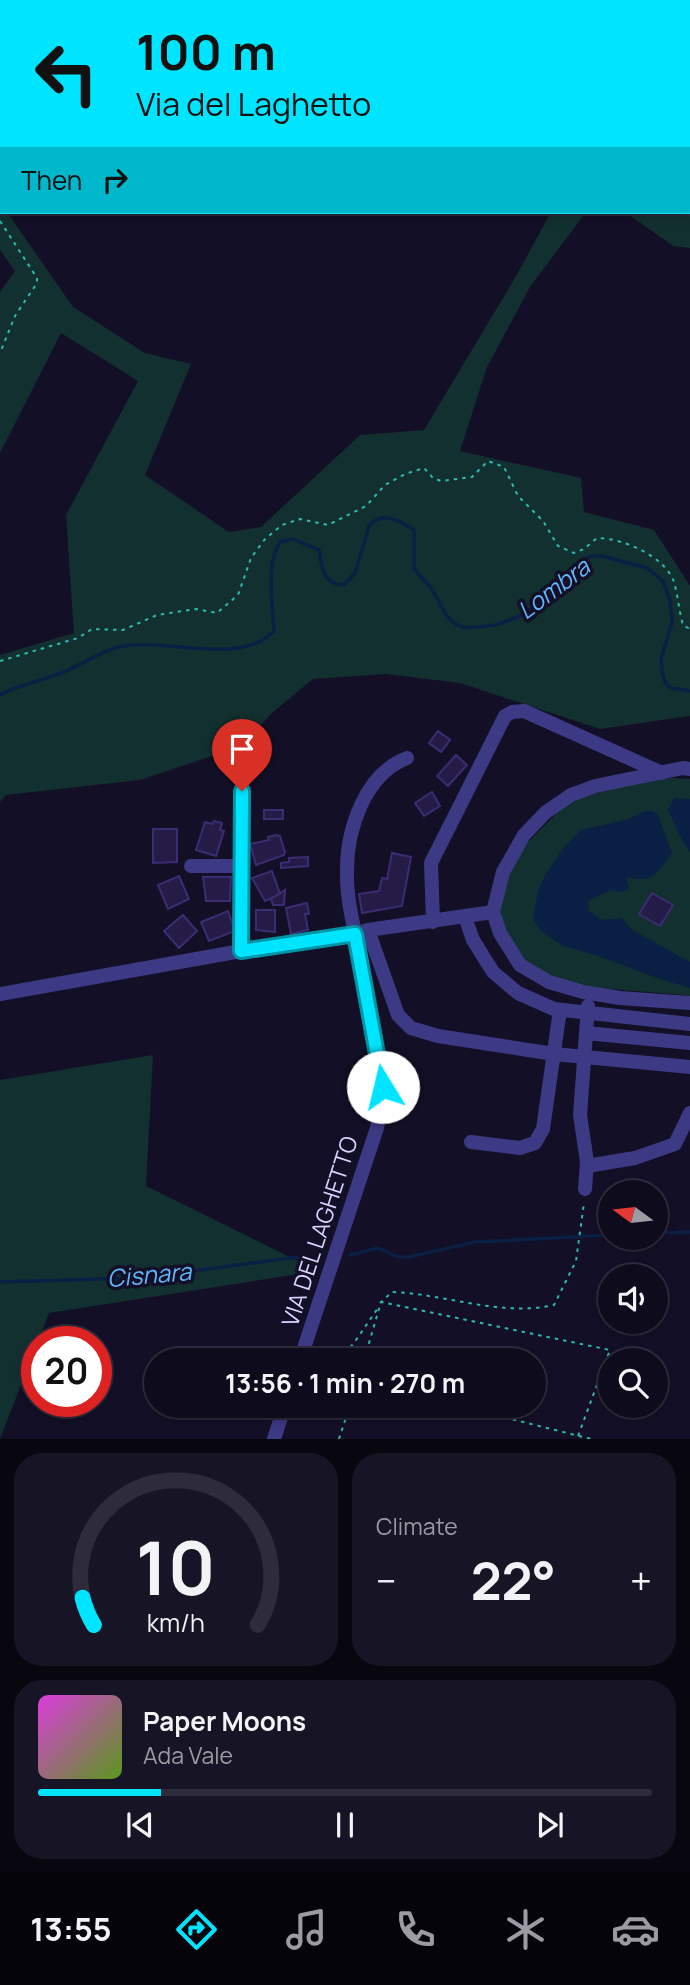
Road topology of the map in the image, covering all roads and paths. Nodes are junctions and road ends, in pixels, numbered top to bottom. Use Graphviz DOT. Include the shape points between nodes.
graph roads {
  1 [pos="0,221"];
  2 [pos="0,353"];
  3 [pos="690,629"];
  4 [pos="0,661"];
  5 [pos="407,758"];
  6 [pos="690,769"];
  7 [pos="662,773"];
  8 [pos="242,791"];
  9 [pos="191,866"];
  10 [pos="241,866"];
  11 [pos="493,912"];
  12 [pos="465,917"];
  13 [pos="433,922"];
  14 [pos="361,932"];
  15 [pos="241,951"];
  16 [pos="0,993"];
  17 [pos="589,993"];
  18 [pos="690,1003"];
  19 [pos="560,1010"];
  20 [pos="587,1013"];
  21 [pos="690,1024"];
  22 [pos="586,1033"];
  23 [pos="690,1043"];
  24 [pos="554,1054"];
  25 [pos="584,1055"];
  26 [pos="690,1067"];
  27 [pos="690,1113"];
  28 [pos="471,1142"];
  29 [pos="587,1166"];
  30 [pos="585,1189"];
  31 [pos="381,1302"];
  32 [pos="304,1348"];
  33 [pos="349,1348"];
  34 [pos="368,1348"];
  35 [pos="281,1418"];
  36 [pos="346,1418"];
  37 [pos="507,1418"];
  38 [pos="578,1436"];
  39 [pos="274,1439"];
  40 [pos="339,1439"];
  41 [pos="591,1439"];
  1 -- 2 [label="path" via="37,278"];
  3 -- 4 [label="path" via="683,625 673,579 653,555 609,538 597,538 574,552 558,546 543,521 518,496 504,467 488,461 472,477 441,481 424,468 405,474 385,485 366,506 328,525 300,519 282,525 251,558 238,595 217,613 195,609 157,615 123,630 92,629 78,638"];
  5 -- 14 [label="street" via="390,767 377,782 354,821 346,871"];
  6 -- 7 [label="street"];
  7 -- 11 [label="street" via="595,786 546,812 524,835 503,872"];
  7 -- 13 [label="street" via="524,711 505,716 432,863"];
  8 -- 10 [label="street"];
  9 -- 10 [label="street"];
  10 -- 15 [label="street"];
  11 -- 12 [label="street"];
  11 -- 17 [label="street" via="520,965 549,982"];
  12 -- 13 [label="street"];
  12 -- 19 [label="street" via="493,972 518,993"];
  13 -- 14 [label="street"];
  14 -- 15 [label="street"];
  14 -- 24 [label="street" via="398,1015 411,1028 438,1037"];
  14 -- 32 [label="street, VIA DEL LAGHETTO" via="383,1087 381,1106"];
  15 -- 16 [label="street"];
  17 -- 18 [label="street"];
  17 -- 20 [label="street"];
  19 -- 20 [label="street"];
  19 -- 24 [label="street"];
  20 -- 21 [label="street"];
  20 -- 22 [label="street"];
  22 -- 23 [label="street"];
  22 -- 25 [label="street"];
  24 -- 25 [label="street"];
  24 -- 28 [label="street" via="543,1129 535,1143 520,1148"];
  25 -- 26 [label="street"];
  25 -- 29 [label="street" via="580,1115"];
  27 -- 29 [label="street" via="675,1144 635,1158"];
  29 -- 30 [label="street"];
  30 -- 31 [label="path" via="576,1261 554,1305 533,1310 474,1305 408,1292 392,1292"];
  31 -- 33 [label="path"];
  31 -- 34 [label="path"];
  31 -- 38 [label="path" via="610,1349"];
  35 -- 39 [label="street"];
  36 -- 40 [label="path"];
  37 -- 38 [label="path"];
  38 -- 41 [label="path"];
}
